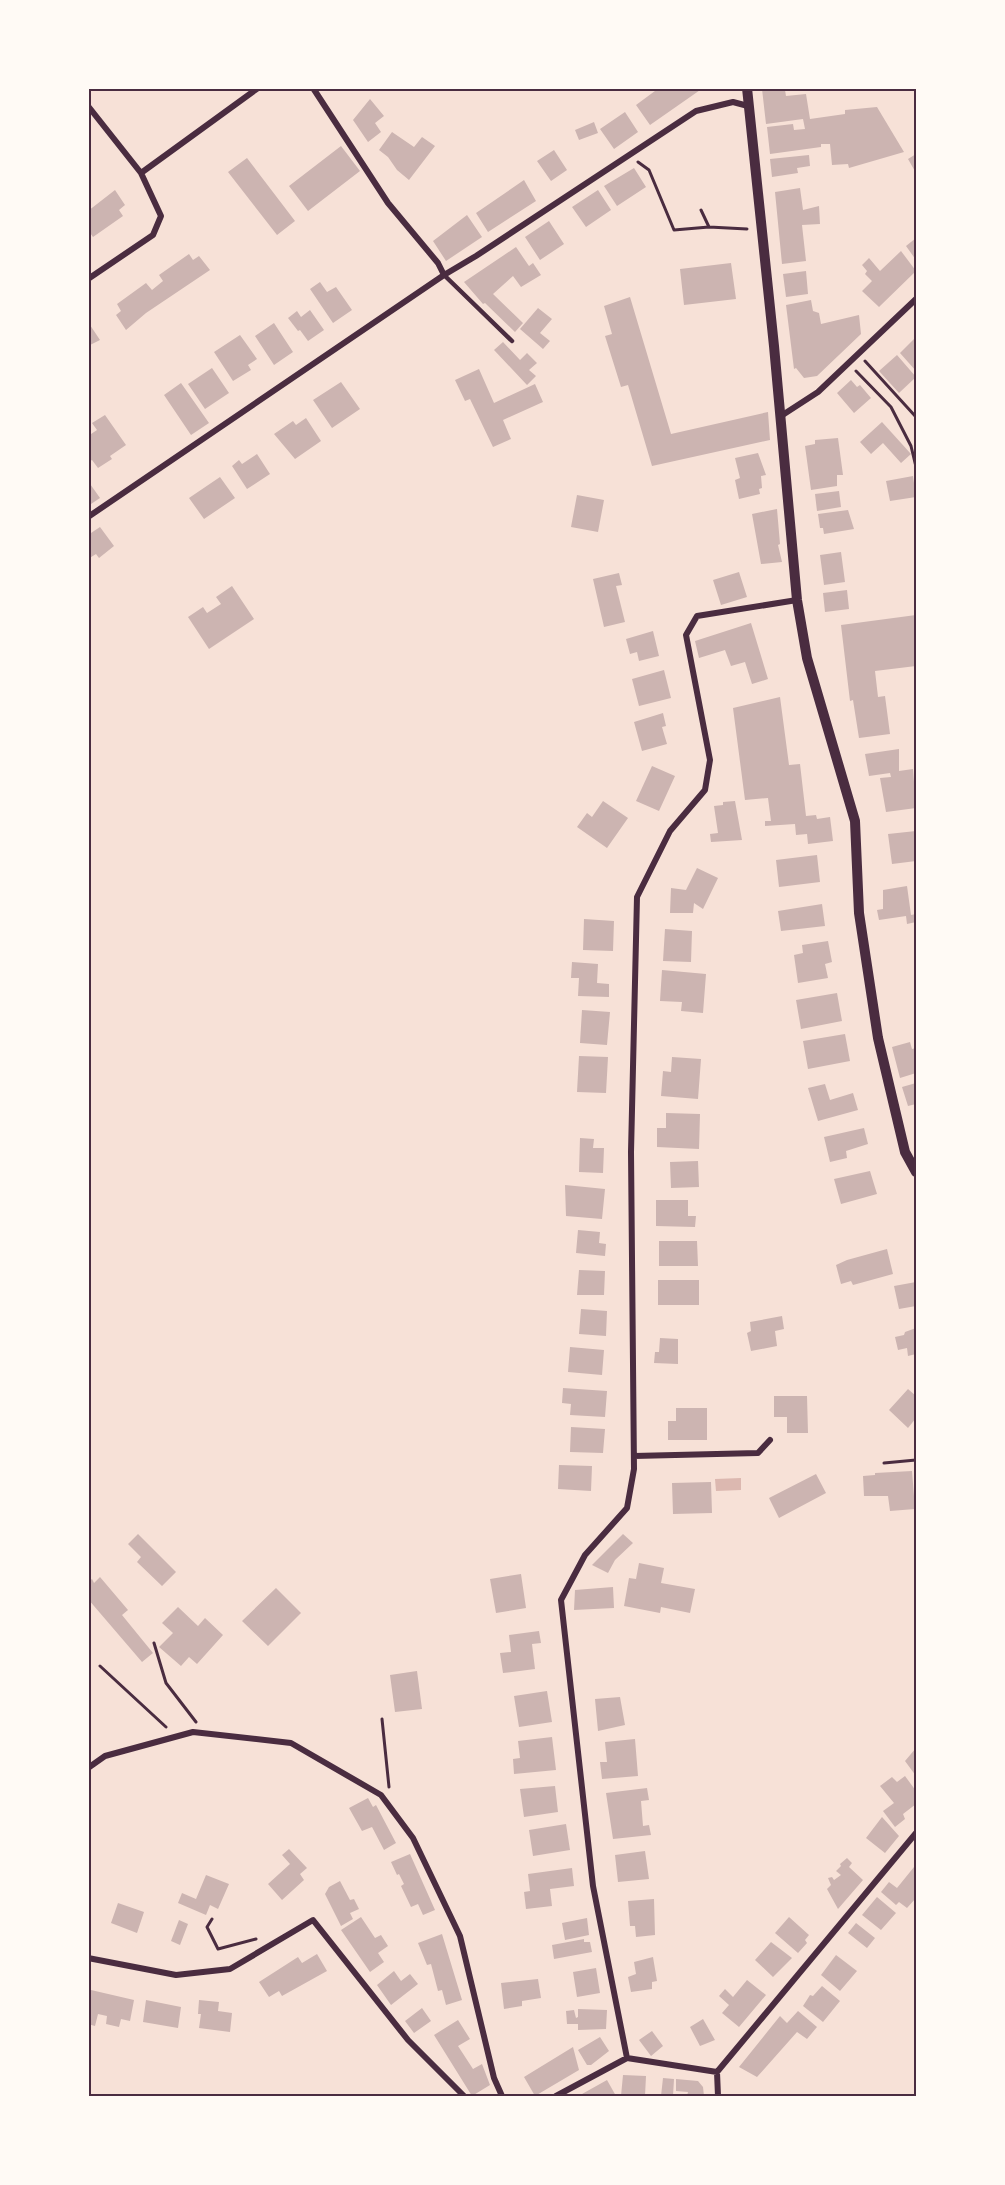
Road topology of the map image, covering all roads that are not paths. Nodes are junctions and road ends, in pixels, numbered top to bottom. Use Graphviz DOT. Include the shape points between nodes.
graph roads {
  1 [pos="258,88"];
  2 [pos="313,88"];
  3 [pos="747,88"];
  4 [pos="88,106"];
  5 [pos="748,106"];
  6 [pos="141,173"];
  7 [pos="444,275"];
  8 [pos="88,279"];
  9 [pos="916,299"];
  10 [pos="512,341"];
  11 [pos="780,416"];
  12 [pos="88,517"];
  13 [pos="797,600"];
  14 [pos="916,1172"];
  15 [pos="770,1440"];
  16 [pos="634,1456"];
  17 [pos="88,1768"];
  18 [pos="916,1833"];
  19 [pos="88,1958"];
  20 [pos="627,2058"];
  21 [pos="717,2072"];
  22 [pos="464,2097"];
  23 [pos="502,2097"];
  24 [pos="556,2097"];
  25 [pos="718,2097"];
  1 -- 6 [label="street"];
  2 -- 7 [label="street" via="388,203"];
  3 -- 5 [label="street"];
  4 -- 6 [label="street"];
  5 -- 7 [label="street" via="733,102 696,111"];
  5 -- 11 [label="street"];
  6 -- 8 [label="street" via="161,216 153,235"];
  7 -- 10 [label="lane"];
  7 -- 12 [label="street"];
  9 -- 11 [label="street" via="818,393"];
  11 -- 13 [label="street"];
  13 -- 14 [label="street" via="807,658 855,822 859,913 878,1038 905,1152"];
  13 -- 16 [label="street" via="697,616 686,635 710,760 705,790 670,831 637,897 631,1152"];
  15 -- 16 [label="street" via="758,1453"];
  16 -- 20 [label="street" via="627,1508 585,1555 561,1600 593,1886"];
  17 -- 23 [label="street" via="105,1756 193,1732 204,1733 291,1743 381,1795 414,1838 460,1936"];
  18 -- 21 [label="street"];
  19 -- 22 [label="street" via="176,1975 230,1969 313,1920 408,2040"];
  20 -- 21 [label="street"];
  20 -- 24 [label="street"];
  21 -- 25 [label="street"];
}
